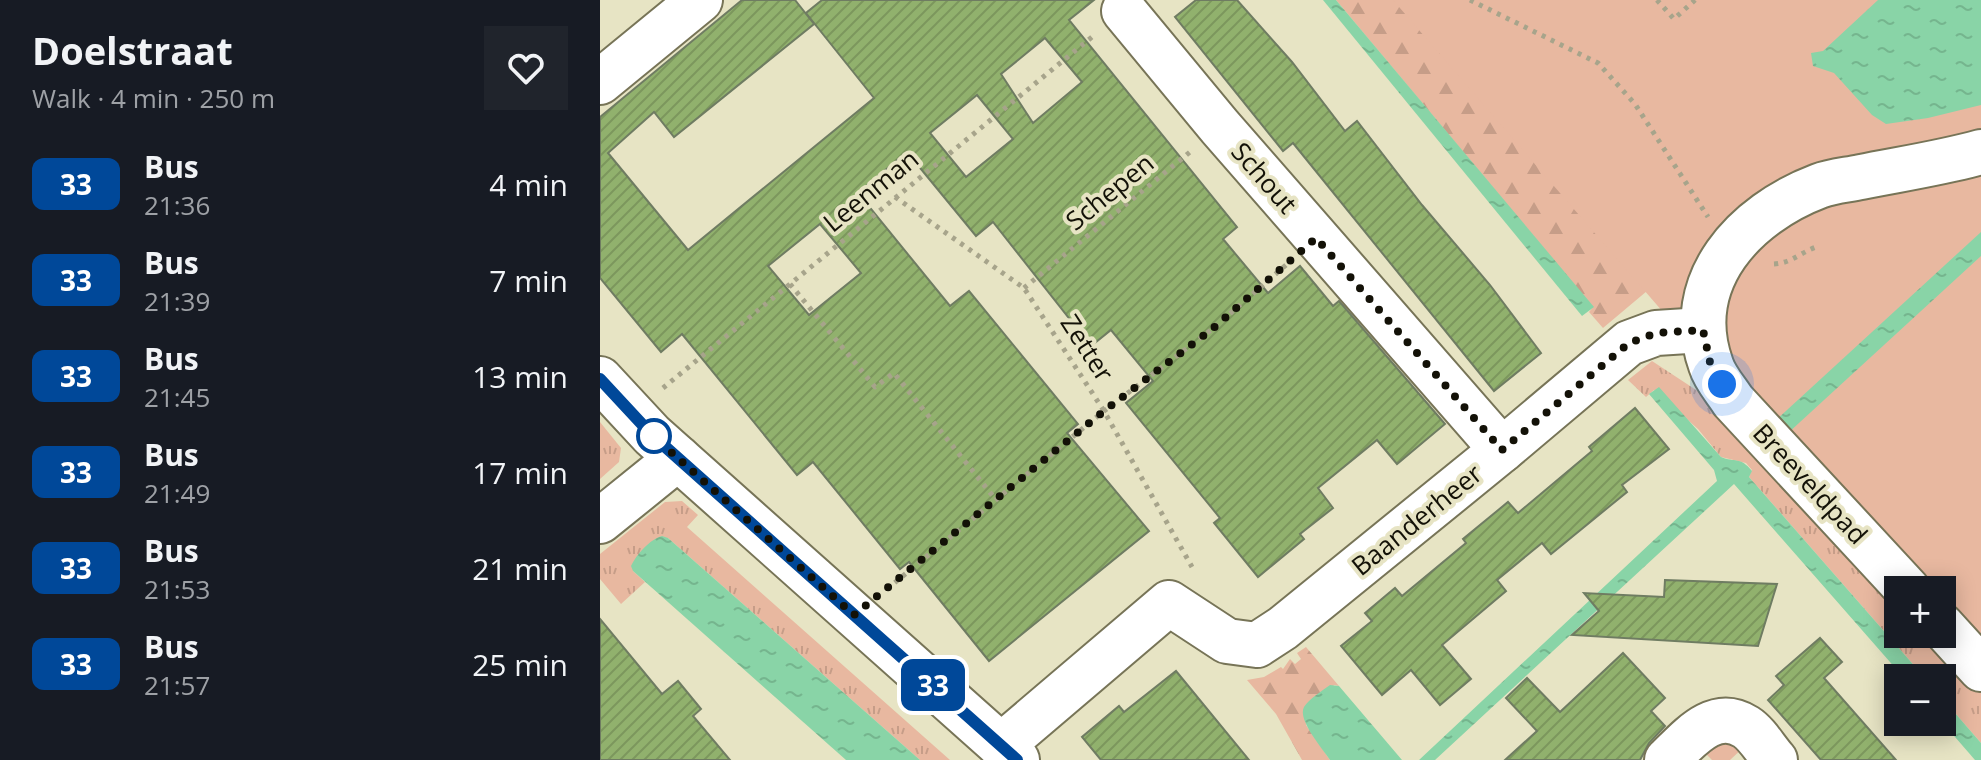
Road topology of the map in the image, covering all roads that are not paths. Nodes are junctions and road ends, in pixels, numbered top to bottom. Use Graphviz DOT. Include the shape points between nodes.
graph roads {
  1 [pos="700,0"];
  2 [pos="1124,11"];
  3 [pos="600,82"];
  4 [pos="1981,152"];
  5 [pos="1703,330"];
  6 [pos="600,379"];
  7 [pos="1502,450"];
  8 [pos="678,458"];
  9 [pos="600,521"];
  10 [pos="1895,576"];
  11 [pos="1956,641"];
  12 [pos="1981,669"];
  13 [pos="1009,753"];
  14 [pos="1667,760"];
  15 [pos="1775,760"];
  1 -- 3 [label="street"];
  2 -- 7 [label="street, Schout"];
  4 -- 5 [label="street" via="1821,185 1789,200 1728,248 1714,272"];
  5 -- 7 [label="street, Baanderheer" via="1656,333 1629,343"];
  5 -- 10 [label="street, Breeveldpad" via="1711,367 1733,401"];
  6 -- 8 [label="street"];
  7 -- 13 [label="street, Baanderheer" via="1257,645 1227,641 1169,603"];
  8 -- 9 [label="street"];
  8 -- 13 [label="street"];
  11 -- 12 [label="street"];
  14 -- 15 [label="street" via="1702,727 1726,719 1748,727"];
}
